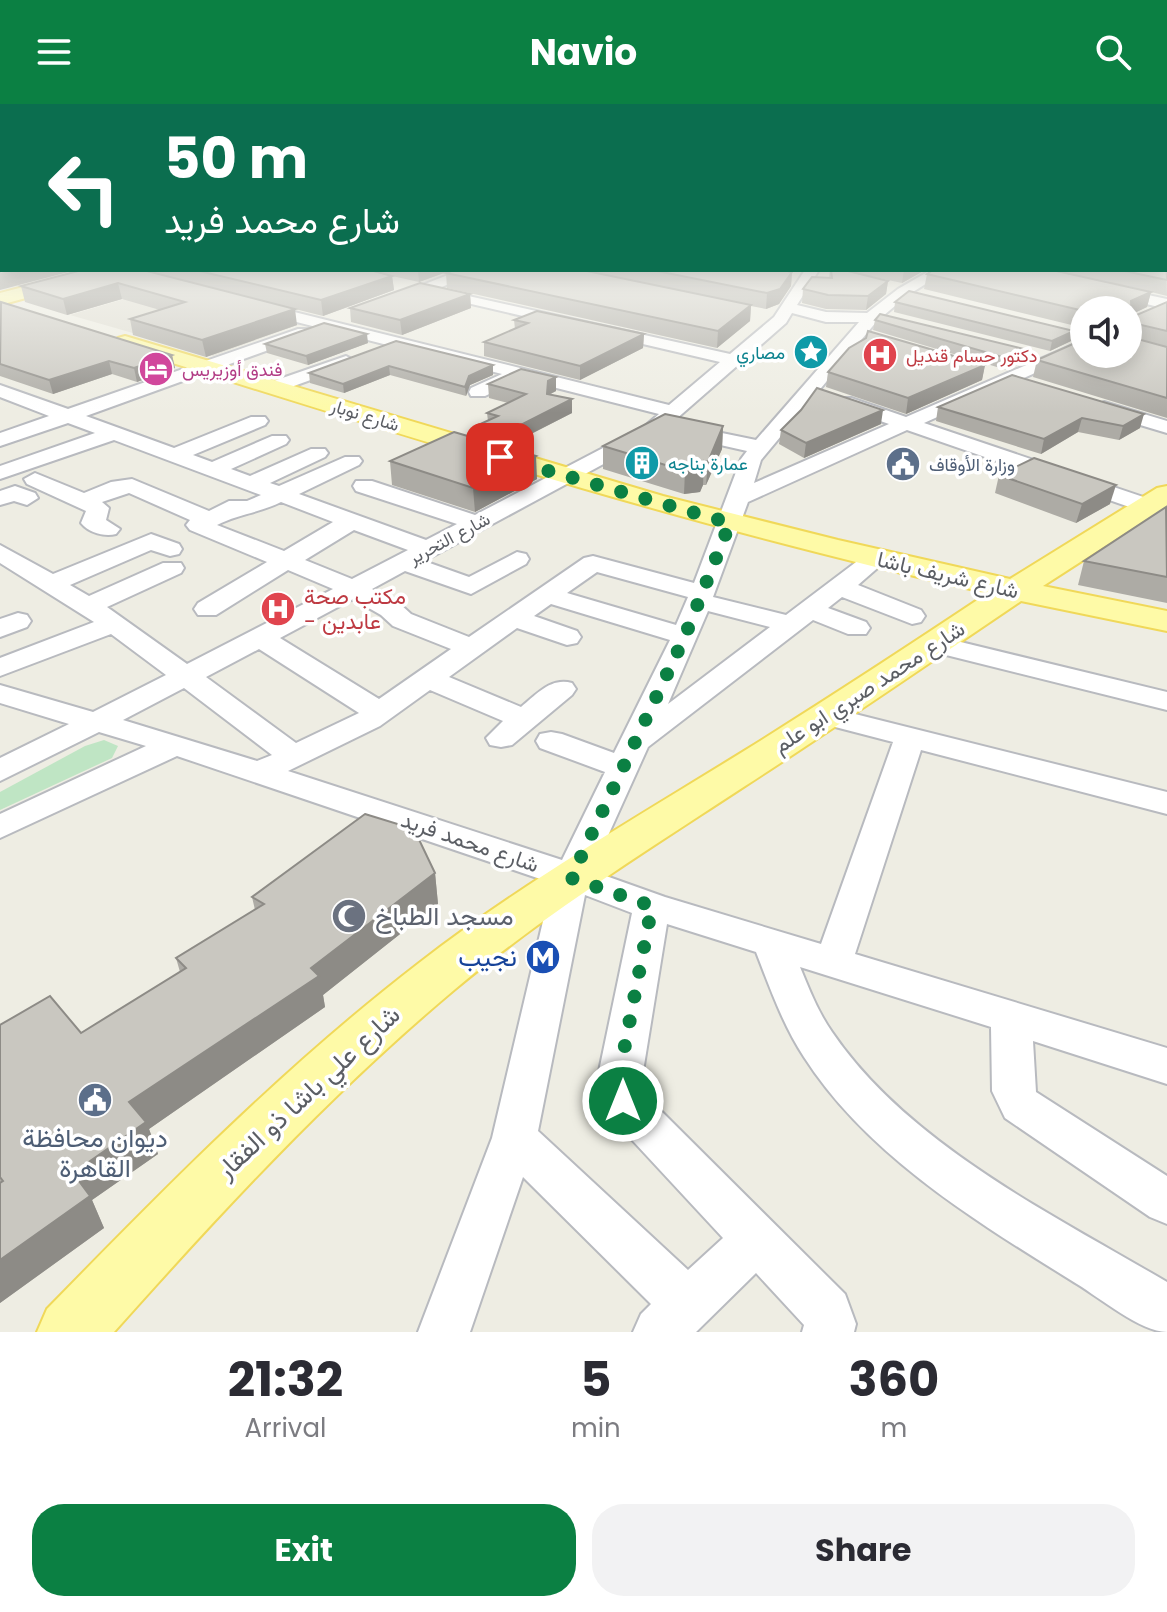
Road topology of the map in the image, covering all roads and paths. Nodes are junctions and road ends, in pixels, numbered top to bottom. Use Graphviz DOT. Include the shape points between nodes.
graph roads {
  1 [pos="392,299"];
  2 [pos="461,299"];
  3 [pos="793,299"];
  4 [pos="889,299"];
  5 [pos="1128,299"];
  6 [pos="0,302"];
  7 [pos="378,304"];
  8 [pos="248,305"];
  9 [pos="1160,311"];
  10 [pos="352,314"];
  11 [pos="778,314"];
  12 [pos="38,315"];
  13 [pos="904,322"];
  14 [pos="325,324"];
  15 [pos="869,326"];
  16 [pos="106,336"];
  17 [pos="396,342"];
  18 [pos="1070,345"];
  19 [pos="1022,352"];
  20 [pos="320,356"];
  21 [pos="1051,359"];
  22 [pos="734,360"];
  23 [pos="342,362"];
  24 [pos="206,367"];
  25 [pos="977,370"];
  26 [pos="519,373"];
  27 [pos="1007,379"];
  28 [pos="274,387"];
  29 [pos="1036,387"];
  30 [pos="809,390"];
  31 [pos="478,392"];
  32 [pos="4,396"];
  33 [pos="1080,400"];
  34 [pos="67,416"];
  35 [pos="665,419"];
  36 [pos="258,421"];
  37 [pos="907,423"];
  38 [pos="1167,427"];
  39 [pos="114,433"];
  40 [pos="0,440"];
  41 [pos="458,443"];
  42 [pos="75,447"];
  43 [pos="759,447"];
  44 [pos="170,453"];
  45 [pos="430,456"];
  46 [pos="103,458"];
  47 [pos="352,461"];
  48 [pos="210,468"];
  49 [pos="0,473"];
  50 [pos="80,475"];
  51 [pos="564,477"];
  52 [pos="118,479"];
  53 [pos="376,481"];
  54 [pos="252,483"];
  55 [pos="146,493"];
  56 [pos="281,493"];
  57 [pos="0,498"];
  58 [pos="84,501"];
  59 [pos="1161,504"];
  60 [pos="734,511"];
  61 [pos="353,520"];
  62 [pos="205,523"];
  63 [pos="477,523"];
  64 [pos="108,529"];
  65 [pos="428,549"];
  66 [pos="0,552"];
  67 [pos="877,558"];
  68 [pos="288,562"];
  69 [pos="403,562"];
  70 [pos="51,584"];
  71 [pos="840,587"];
  72 [pos="351,589"];
  73 [pos="556,589"];
  74 [pos="1015,590"];
  75 [pos="701,597"];
  76 [pos="87,607"];
  77 [pos="207,609"];
  78 [pos="912,616"];
  79 [pos="800,617"];
  80 [pos="514,618"];
  81 [pos="1167,621"];
  82 [pos="114,623"];
  83 [pos="857,628"];
  84 [pos="685,636"];
  85 [pos="567,637"];
  86 [pos="260,638"];
  87 [pos="936,644"];
  88 [pos="472,648"];
  89 [pos="0,668"];
  90 [pos="186,674"];
  91 [pos="428,679"];
  92 [pos="562,689"];
  93 [pos="0,694"];
  94 [pos="1167,701"];
  95 [pos="380,713"];
  96 [pos="827,716"];
  97 [pos="99,722"];
  98 [pos="910,737"];
  99 [pos="551,741"];
  100 [pos="175,745"];
  101 [pos="630,755"];
  102 [pos="295,757"];
  103 [pos="0,771"];
  104 [pos="261,772"];
  105 [pos="1167,803"];
  106 [pos="0,827"];
  107 [pos="571,878"];
  108 [pos="652,906"];
  109 [pos="771,943"];
  110 [pos="833,963"];
  111 [pos="1011,1018"];
  112 [pos="1167,1066"];
  113 [pos="514,1138"];
  114 [pos="1167,1202"];
  115 [pos="755,1240"];
  116 [pos="1167,1310"];
  117 [pos="673,1318"];
  118 [pos="829,1328"];
  119 [pos="70,1332"];
  120 [pos="444,1332"];
  1 -- 7 [label="street"];
  2 -- 22 [label="street"];
  3 -- 11 [label="street, شارع التحرير"];
  4 -- 15 [label="street"];
  5 -- 9 [label="street"];
  6 -- 12 [label="main road"];
  8 -- 14 [label="street"];
  10 -- 14 [label="street"];
  11 -- 15 [label="street"];
  11 -- 22 [label="street, شارع التحرير"];
  13 -- 15 [label="street"];
  14 -- 17 [label="street"];
  14 -- 24 [label="street"];
  15 -- 30 [label="street"];
  16 -- 24 [label="main road, شارع نوبار"];
  17 -- 23 [label="street"];
  17 -- 26 [label="street"];
  18 -- 21 [label="street"];
  19 -- 21 [label="street"];
  20 -- 23 [label="street"];
  21 -- 27 [label="street"];
  22 -- 35 [label="street, شارع التحرير"];
  23 -- 28 [label="street"];
  24 -- 28 [label="main road, شارع نوبار"];
  24 -- 34 [label="street"];
  25 -- 27 [label="street"];
  26 -- 31 [label="street"];
  26 -- 35 [label="street"];
  27 -- 29 [label="street"];
  27 -- 37 [label="street"];
  28 -- 41 [label="main road, شارع نوبار"];
  30 -- 37 [label="street"];
  30 -- 43 [label="street"];
  32 -- 34 [label="street"];
  33 -- 38 [label="street"];
  34 -- 39 [label="street"];
  34 -- 40 [label="street"];
  35 -- 43 [label="street"];
  35 -- 51 [label="street, شارع التحرير"];
  36 -- 44 [label="street"];
  37 -- 59 [label="street"];
  37 -- 60 [label="street"];
  39 -- 42 [label="street"];
  39 -- 44 [label="street"];
  41 -- 45 [label="street"];
  41 -- 51 [label="main road, شارع نوبار"];
  42 -- 46 [label="street"];
  42 -- 49 [label="street"];
  43 -- 60 [label="street"];
  44 -- 48 [label="street"];
  44 -- 52 [label="street"];
  47 -- 56 [label="street"];
  48 -- 54 [label="street"];
  48 -- 54 [label="street" via="272,443 311,456"];
  48 -- 55 [label="street"];
  50 -- 52 [label="street"];
  51 -- 60 [label="main road, شارع نوبار"];
  51 -- 63 [label="street, شارع التحرير"];
  52 -- 55 [label="street"];
  52 -- 58 [label="street"];
  53 -- 63 [label="street"];
  54 -- 56 [label="street"];
  55 -- 62 [label="street"];
  56 -- 61 [label="street"];
  56 -- 62 [label="street" via="250,508 237,506"];
  57 -- 58 [label="street" via="31,489"];
  58 -- 64 [label="street" via="98,508 93,523"];
  59 -- 74 [label="main road, شارع محمد صبري ابو علم"];
  60 -- 67 [label="main road, شارع شريف باشا"];
  60 -- 75 [label="street"];
  61 -- 65 [label="street"];
  61 -- 68 [label="street"];
  62 -- 68 [label="street"];
  63 -- 65 [label="street, شارع التحرير"];
  65 -- 69 [label="street, شارع التحرير"];
  66 -- 70 [label="street"];
  67 -- 71 [label="street"];
  67 -- 74 [label="main road, شارع شريف باشا"];
  68 -- 72 [label="street"];
  68 -- 77 [label="street"];
  69 -- 72 [label="street, شارع التحرير"];
  69 -- 73 [label="street" via="471,586 518,563"];
  70 -- 76 [label="street"];
  70 -- 76 [label="street" via="151,541 171,558"];
  71 -- 78 [label="street"];
  71 -- 79 [label="street"];
  72 -- 86 [label="street, شارع التحرير"];
  72 -- 88 [label="street" via="398,611 402,620"];
  73 -- 75 [label="street" via="585,559"];
  73 -- 80 [label="street"];
  73 -- 84 [label="street"];
  74 -- 81 [label="main road, شارع شريف باشا"];
  74 -- 87 [label="main road, شارع محمد صبري ابو علم"];
  75 -- 79 [label="street"];
  75 -- 84 [label="street"];
  76 -- 82 [label="street"];
  79 -- 83 [label="street"];
  79 -- 101 [label="street"];
  80 -- 85 [label="street"];
  80 -- 88 [label="street"];
  82 -- 89 [label="street"];
  82 -- 90 [label="street"];
  84 -- 101 [label="street"];
  86 -- 90 [label="street, شارع التحرير"];
  86 -- 95 [label="street"];
  87 -- 94 [label="street"];
  87 -- 96 [label="main road, شارع محمد صبري ابو علم"];
  88 -- 91 [label="street"];
  90 -- 97 [label="street, شارع التحرير"];
  90 -- 102 [label="street"];
  91 -- 92 [label="street" via="513,728"];
  91 -- 95 [label="street"];
  93 -- 97 [label="street, شارع محمد فريد"];
  95 -- 102 [label="street"];
  96 -- 98 [label="street"];
  96 -- 107 [label="main road, شارع محمد صبري ابو علم"];
  97 -- 100 [label="street, شارع محمد فريد"];
  97 -- 103 [label="street, شارع التحرير"];
  98 -- 105 [label="street"];
  98 -- 110 [label="street"];
  99 -- 101 [label="street"];
  100 -- 104 [label="street, شارع محمد فريد"];
  100 -- 106 [label="street"];
  101 -- 107 [label="street"];
  102 -- 104 [label="street"];
  104 -- 107 [label="street, شارع محمد فريد"];
  107 -- 108 [label="street, شارع محمد فريد"];
  107 -- 113 [label="street"];
  107 -- 119 [label="main road, شارع علي باشا ذو الفقار" via="437,976 314,1083 211,1181"];
  108 -- 109 [label="street, شارع محمد فريد"];
  108 -- 115 [label="street" via="618,1088 630,1112"];
  109 -- 110 [label="street, شارع محمد فريد"];
  109 -- 116 [label="street" via="822,1051 902,1135 939,1166"];
  110 -- 111 [label="street, شارع محمد فريد"];
  111 -- 112 [label="street, شارع محمد فريد"];
  111 -- 114 [label="street" via="1014,1091 1020,1105"];
  113 -- 117 [label="street"];
  113 -- 120 [label="street"];
  115 -- 117 [label="street"];
  115 -- 118 [label="street" via="827,1312"];
}
